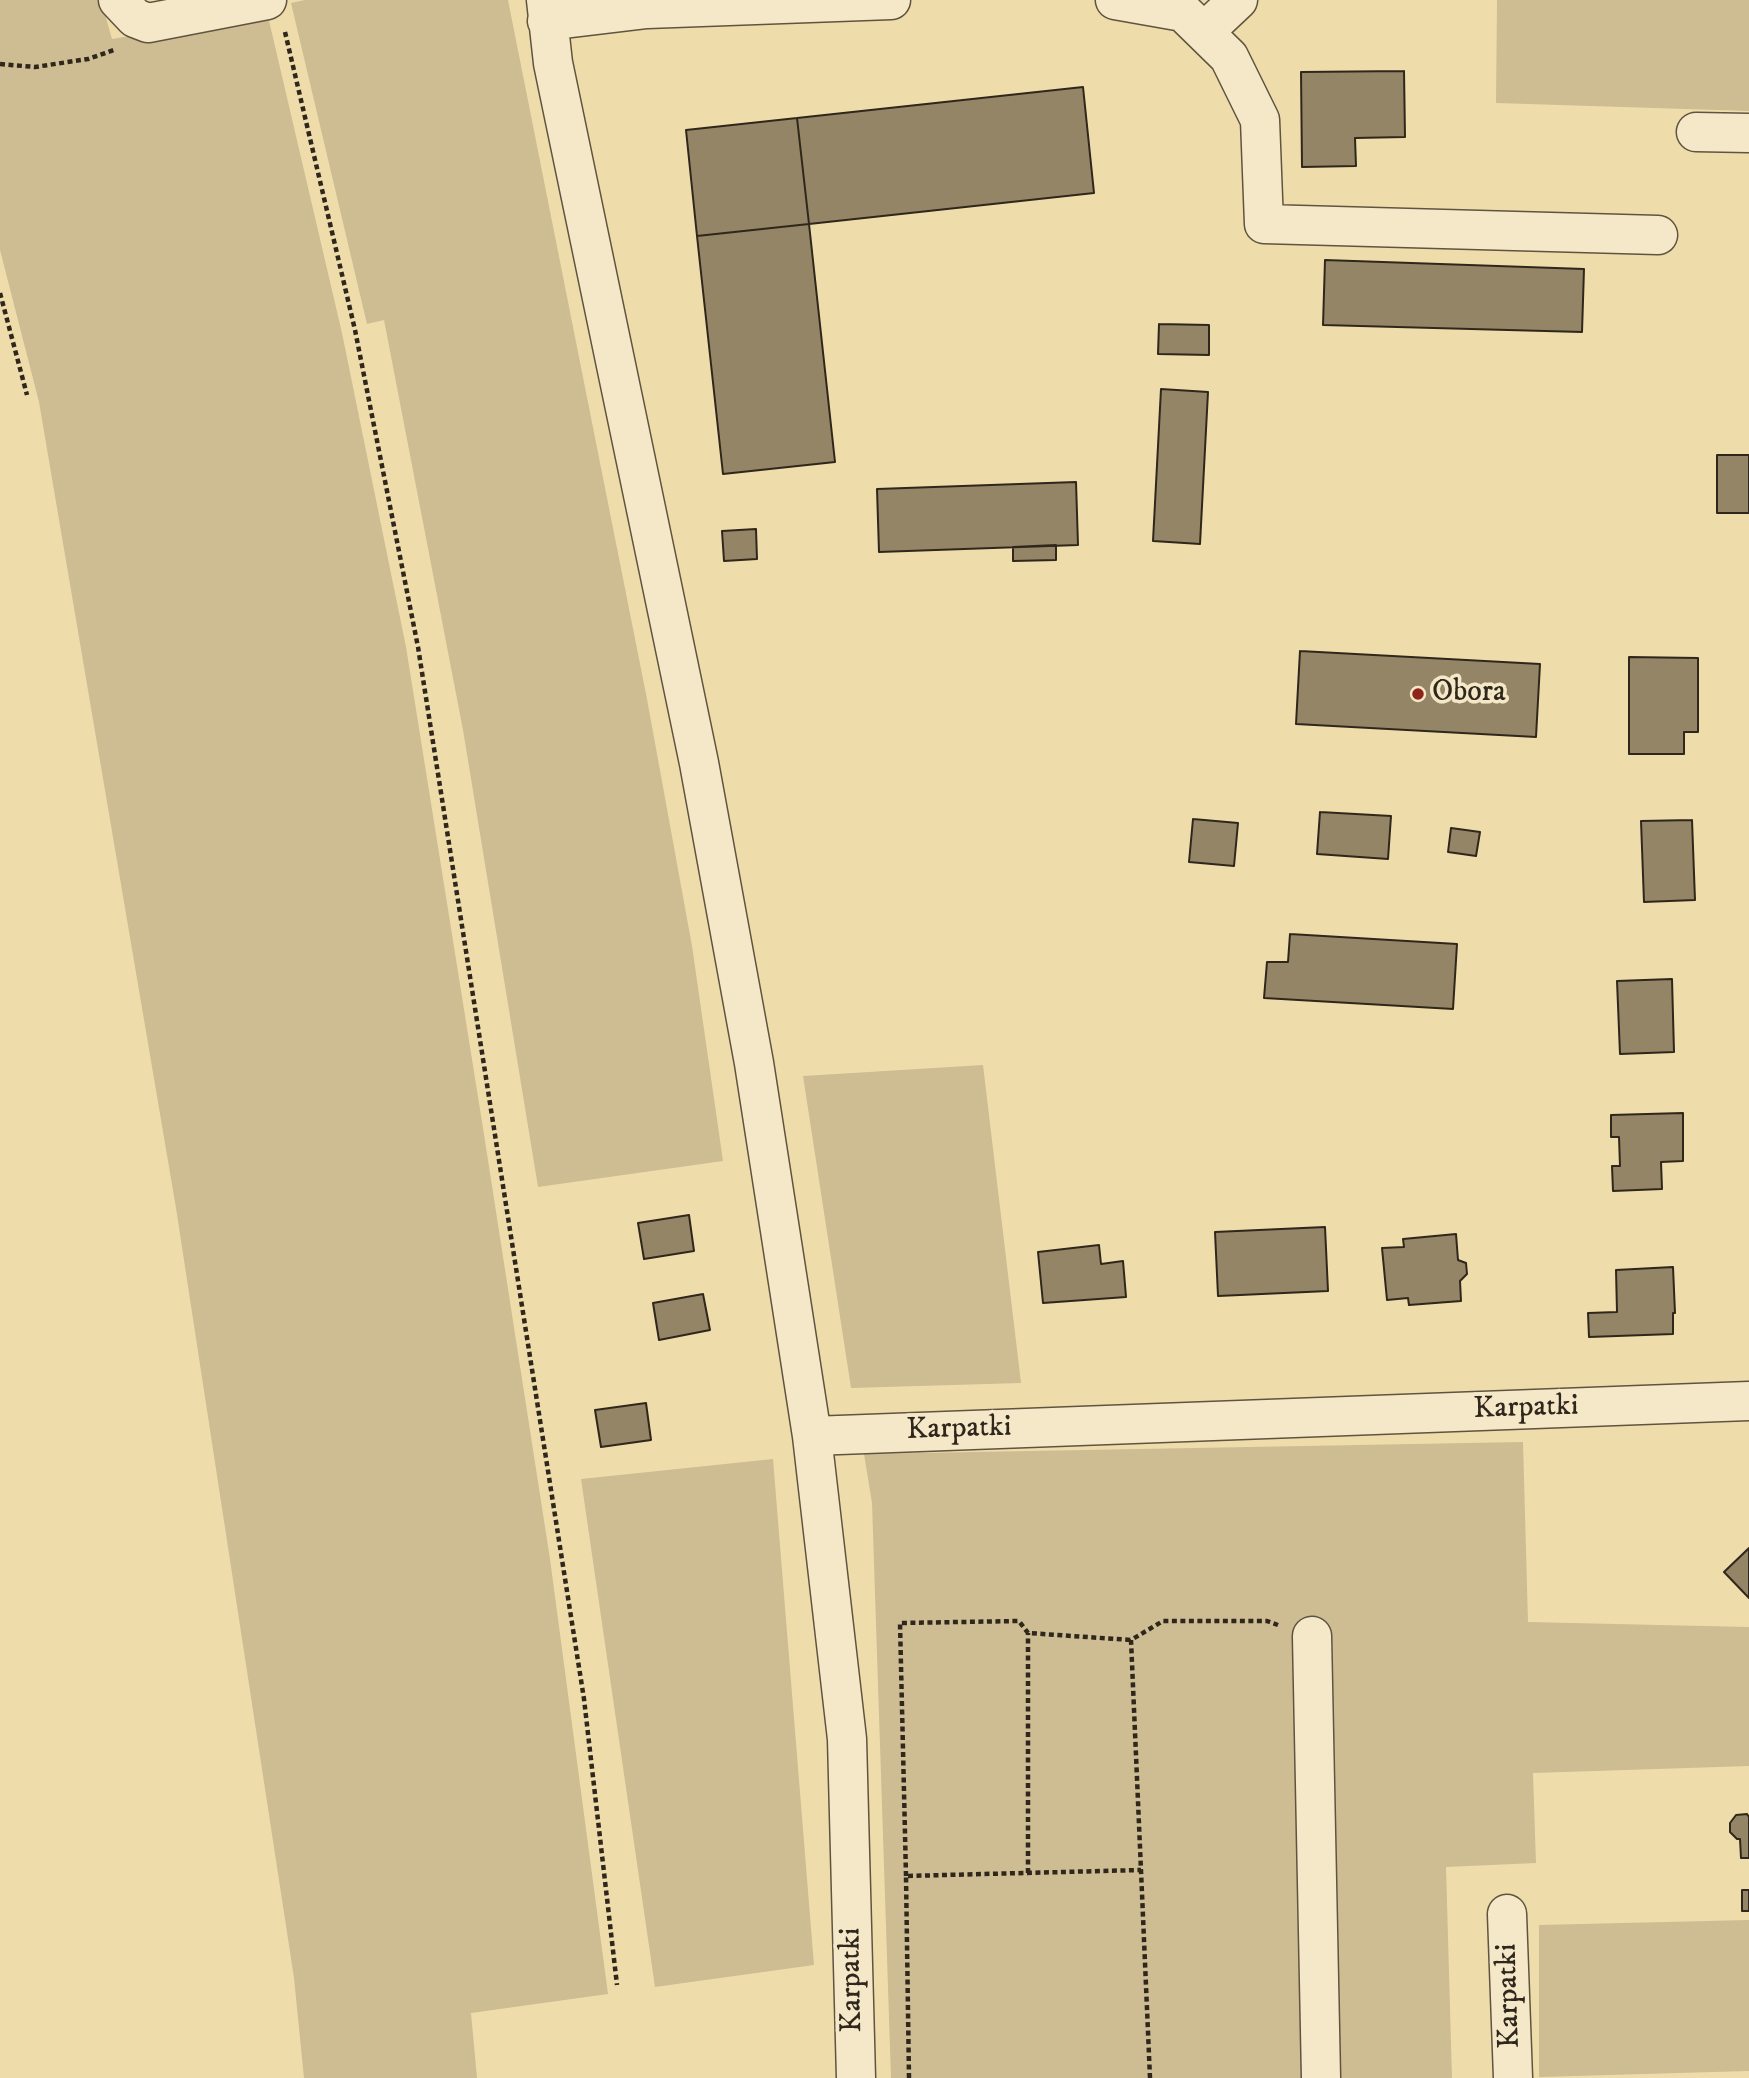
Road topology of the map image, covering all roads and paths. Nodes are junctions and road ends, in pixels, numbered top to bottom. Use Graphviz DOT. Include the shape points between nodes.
graph roads {
  1 [pos="891,0"];
  2 [pos="1115,0"];
  3 [pos="1238,0"];
  4 [pos="126,9"];
  5 [pos="547,11"];
  6 [pos="275,13"];
  7 [pos="1204,32"];
  8 [pos="0,64"];
  9 [pos="1696,132"];
  10 [pos="1749,133"];
  11 [pos="1658,235"];
  12 [pos="0,293"];
  13 [pos="27,395"];
  14 [pos="1749,1401"];
  15 [pos="813,1436"];
  16 [pos="1028,1633"];
  17 [pos="1312,1636"];
  18 [pos="1131,1640"];
  19 [pos="1141,1870"];
  20 [pos="1028,1873"];
  21 [pos="906,1876"];
  22 [pos="1507,1914"];
  23 [pos="617,1985"];
  24 [pos="856,2078"];
  25 [pos="909,2078"];
  26 [pos="1150,2078"];
  27 [pos="1321,2078"];
  28 [pos="1513,2078"];
  1 -- 5 [label="street"];
  2 -- 7 [label="street" via="1183,12"];
  3 -- 7 [label="street"];
  4 -- 6 [label="street" via="148,23"];
  4 -- 8 [label="path" via="120,48 88,59 36,67"];
  5 -- 15 [label="street" via="553,63 699,763 754,1063"];
  6 -- 23 [label="path" via="355,330 418,647 584,1699"];
  7 -- 11 [label="street" via="1229,57 1260,120 1264,224"];
  9 -- 10 [label="street"];
  12 -- 13 [label="path"];
  14 -- 15 [label="street, Karpatki"];
  15 -- 24 [label="street, Karpatki" via="847,1739"];
  16 -- 18 [label="path"];
  16 -- 20 [label="path"];
  16 -- 21 [label="path" via="1018,1621 900,1623"];
  17 -- 18 [label="path" via="1267,1621 1163,1621"];
  17 -- 27 [label="street"];
  18 -- 19 [label="path"];
  19 -- 20 [label="path"];
  19 -- 26 [label="path"];
  20 -- 21 [label="path"];
  21 -- 25 [label="path"];
  22 -- 28 [label="street, Karpatki"];
}
